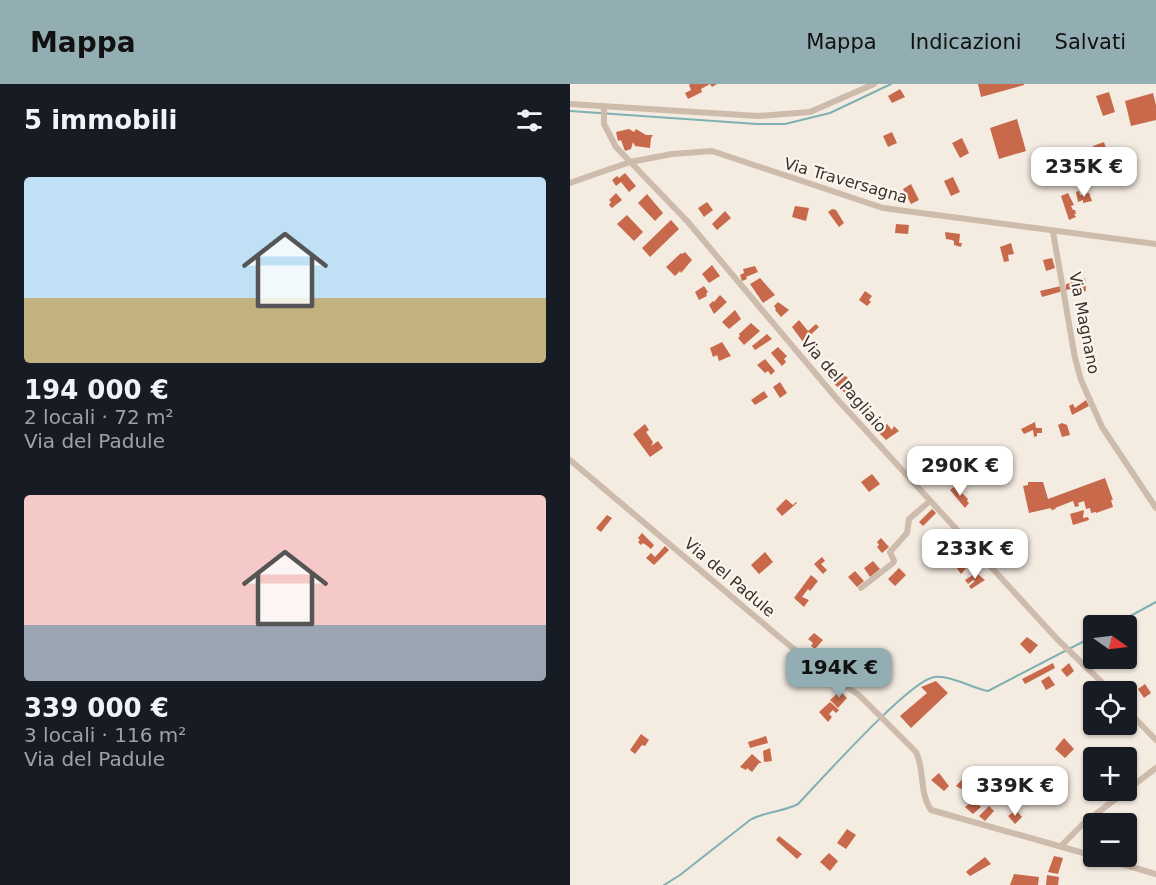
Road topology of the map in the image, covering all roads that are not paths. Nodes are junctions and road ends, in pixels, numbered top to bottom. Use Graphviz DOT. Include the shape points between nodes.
graph roads {
  1 [pos="874,84"];
  2 [pos="570,104"];
  3 [pos="604,108"];
  4 [pos="630,162"];
  5 [pos="570,183"];
  6 [pos="1053,232"];
  7 [pos="1156,244"];
  8 [pos="570,460"];
  9 [pos="930,501"];
  10 [pos="1156,508"];
  11 [pos="861,588"];
  12 [pos="1100,681"];
  13 [pos="1137,720"];
  14 [pos="1156,740"];
  15 [pos="1156,768"];
  16 [pos="1060,846"];
  17 [pos="1083,853"];
  18 [pos="1132,867"];
  19 [pos="1156,874"];
  1 -- 3 [label="street" via="810,112 788,115"];
  2 -- 3 [label="street"];
  3 -- 4 [label="street, Via del Pagliaio" via="603,118 616,147"];
  4 -- 5 [label="street, Via Traversagna"];
  4 -- 6 [label="street, Via Traversagna" via="712,151 884,208"];
  4 -- 9 [label="street, Via del Pagliaio" via="688,222 837,399"];
  6 -- 7 [label="street, Via Traversagna"];
  6 -- 10 [label="street, Via Magnano" via="1081,380 1102,427"];
  8 -- 16 [label="street, Via del Padule" via="785,642 851,688 916,752 931,810"];
  9 -- 11 [label="street" via="909,519 907,533 891,549 894,561"];
  9 -- 12 [label="street, Via del Pagliaio"];
  13 -- 14 [label="street"];
  15 -- 16 [label="street"];
  16 -- 17 [label="street, Via del Padule"];
  18 -- 19 [label="street, Via del Padule"];
}
